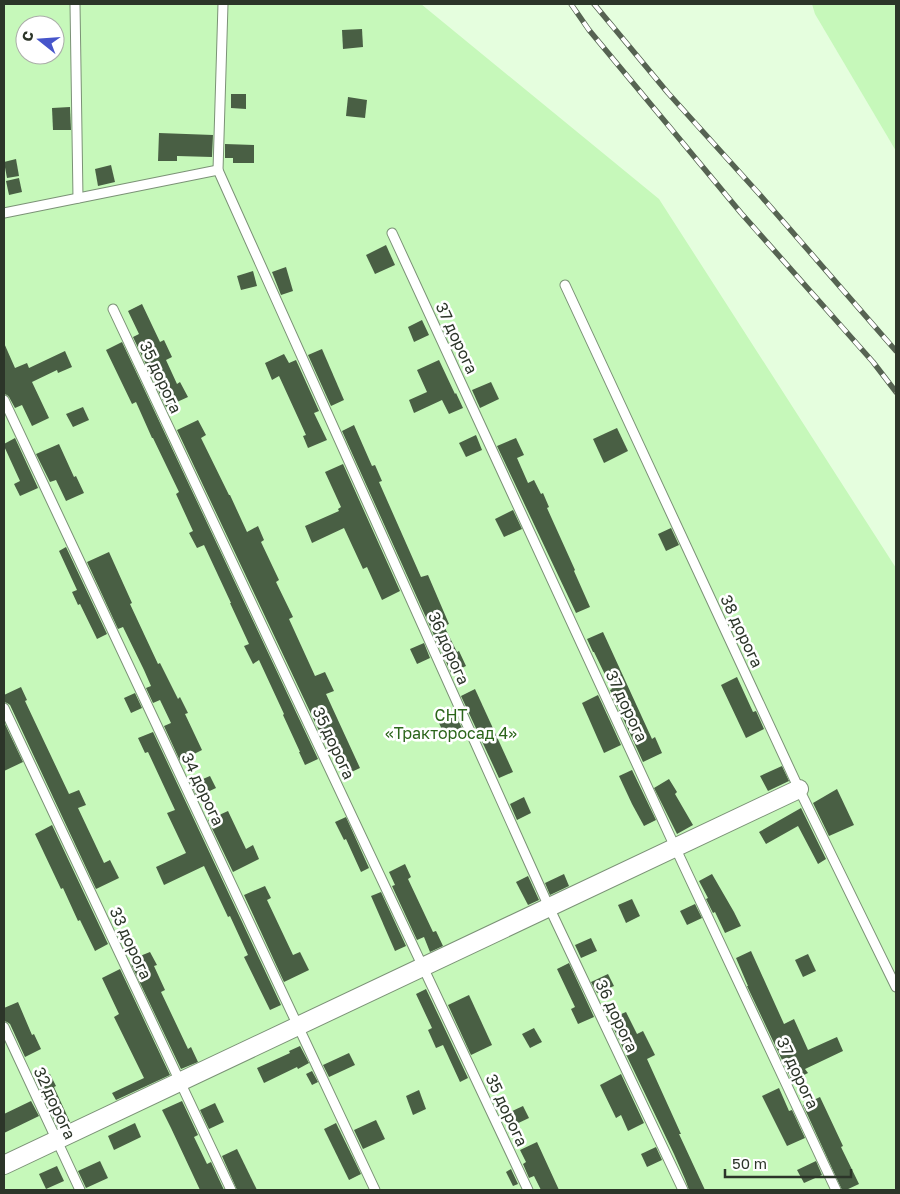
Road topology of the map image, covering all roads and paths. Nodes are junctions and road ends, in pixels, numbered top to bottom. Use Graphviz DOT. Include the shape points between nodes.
graph roads {
  1 [pos="75,4"];
  2 [pos="223,4"];
  3 [pos="218,170"];
  4 [pos="78,198"];
  5 [pos="4,213"];
  6 [pos="392,233"];
  7 [pos="565,285"];
  8 [pos="113,309"];
  9 [pos="4,400"];
  10 [pos="4,708"];
  11 [pos="799,789"];
  12 [pos="675,847"];
  13 [pos="549,907"];
  14 [pos="423,966"];
  15 [pos="896,987"];
  16 [pos="298,1026"];
  17 [pos="4,1027"];
  18 [pos="179,1081"];
  19 [pos="56,1140"];
  20 [pos="4,1165"];
  21 [pos="80,1190"];
  22 [pos="231,1190"];
  23 [pos="375,1190"];
  24 [pos="528,1190"];
  25 [pos="683,1190"];
  26 [pos="836,1190"];
  1 -- 4 [label="lane"];
  2 -- 3 [label="lane"];
  3 -- 4 [label="lane"];
  3 -- 13 [label="lane, 36 дорога"];
  4 -- 5 [label="lane"];
  6 -- 12 [label="lane, 37 дорога"];
  7 -- 11 [label="lane, 38 дорога"];
  8 -- 14 [label="lane, 35 дорога"];
  9 -- 16 [label="lane, 34 дорога"];
  10 -- 18 [label="lane, 33 дорога"];
  11 -- 12 [label="street"];
  11 -- 15 [label="lane, 38 дорога"];
  12 -- 13 [label="street"];
  12 -- 26 [label="lane, 37 дорога"];
  13 -- 14 [label="street"];
  13 -- 25 [label="lane, 36 дорога"];
  14 -- 16 [label="street"];
  14 -- 24 [label="lane, 35 дорога"];
  16 -- 18 [label="street"];
  16 -- 23 [label="lane, 34 дорога"];
  17 -- 19 [label="lane, 32 дорога"];
  18 -- 19 [label="street"];
  18 -- 22 [label="lane, 33 дорога"];
  19 -- 20 [label="street"];
  19 -- 21 [label="lane, 32 дорога"];
}
